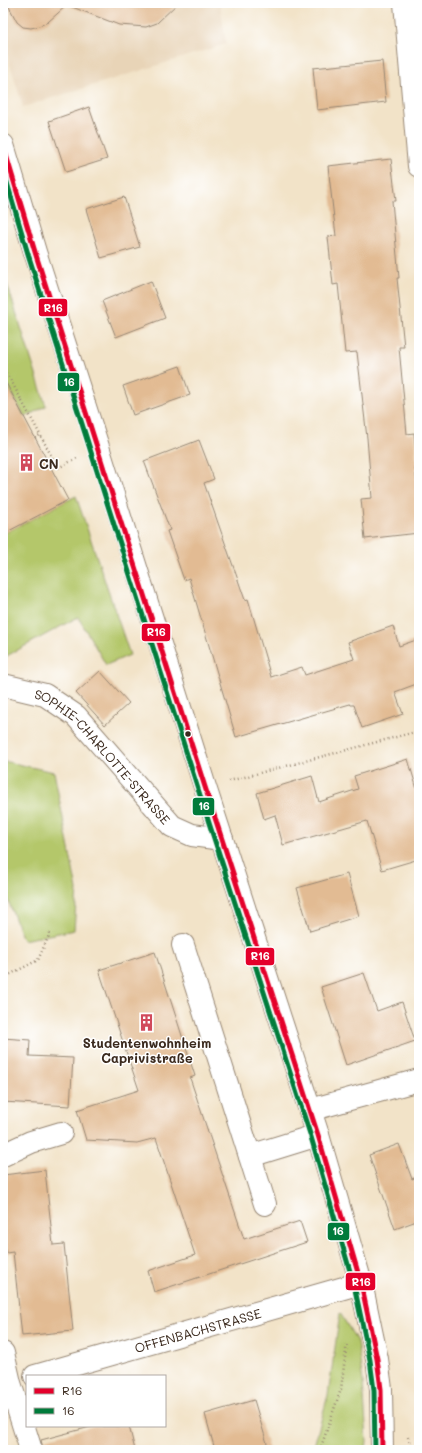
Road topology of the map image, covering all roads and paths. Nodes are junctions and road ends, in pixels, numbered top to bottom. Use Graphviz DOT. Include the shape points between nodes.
graph roads {
  1 [pos="405,3"];
  2 [pos="3,145"];
  3 [pos="419,166"];
  4 [pos="3,366"];
  5 [pos="40,435"];
  6 [pos="35,438"];
  7 [pos="58,468"];
  8 [pos="3,685"];
  9 [pos="419,733"];
  10 [pos="205,787"];
  11 [pos="222,839"];
  12 [pos="50,933"];
  13 [pos="183,945"];
  14 [pos="3,978"];
  15 [pos="419,1080"];
  16 [pos="310,1110"];
  17 [pos="61,1133"];
  18 [pos="318,1135"];
  19 [pos="3,1155"];
  20 [pos="250,1156"];
  21 [pos="265,1204"];
  22 [pos="361,1283"];
  23 [pos="347,1340"];
  24 [pos="3,1353"];
  25 [pos="39,1375"];
  26 [pos="13,1382"];
  27 [pos="31,1450"];
  28 [pos="320,1450"];
  29 [pos="382,1450"];
  1 -- 3 [label="street"];
  2 -- 10 [label="street"];
  4 -- 5 [label="path"];
  5 -- 6 [label="path"];
  5 -- 7 [label="path"];
  8 -- 11 [label="street, SOPHIE-CHARLOTTE-STRASSE" via="45,695 76,716 172,826 192,835"];
  9 -- 10 [label="path"];
  10 -- 11 [label="street"];
  11 -- 16 [label="street"];
  12 -- 14 [label="path" via="38,960"];
  13 -- 20 [label="street"];
  15 -- 16 [label="street"];
  16 -- 18 [label="street"];
  17 -- 19 [label="street" via="31,1142"];
  18 -- 20 [label="street"];
  18 -- 22 [label="street"];
  20 -- 21 [label="street"];
  22 -- 25 [label="street, OFFENBACHSTRASSE"];
  22 -- 29 [label="street" via="378,1366"];
  23 -- 28 [label="path" via="341,1389"];
  24 -- 26 [label="street"];
  26 -- 27 [label="street"];
}
